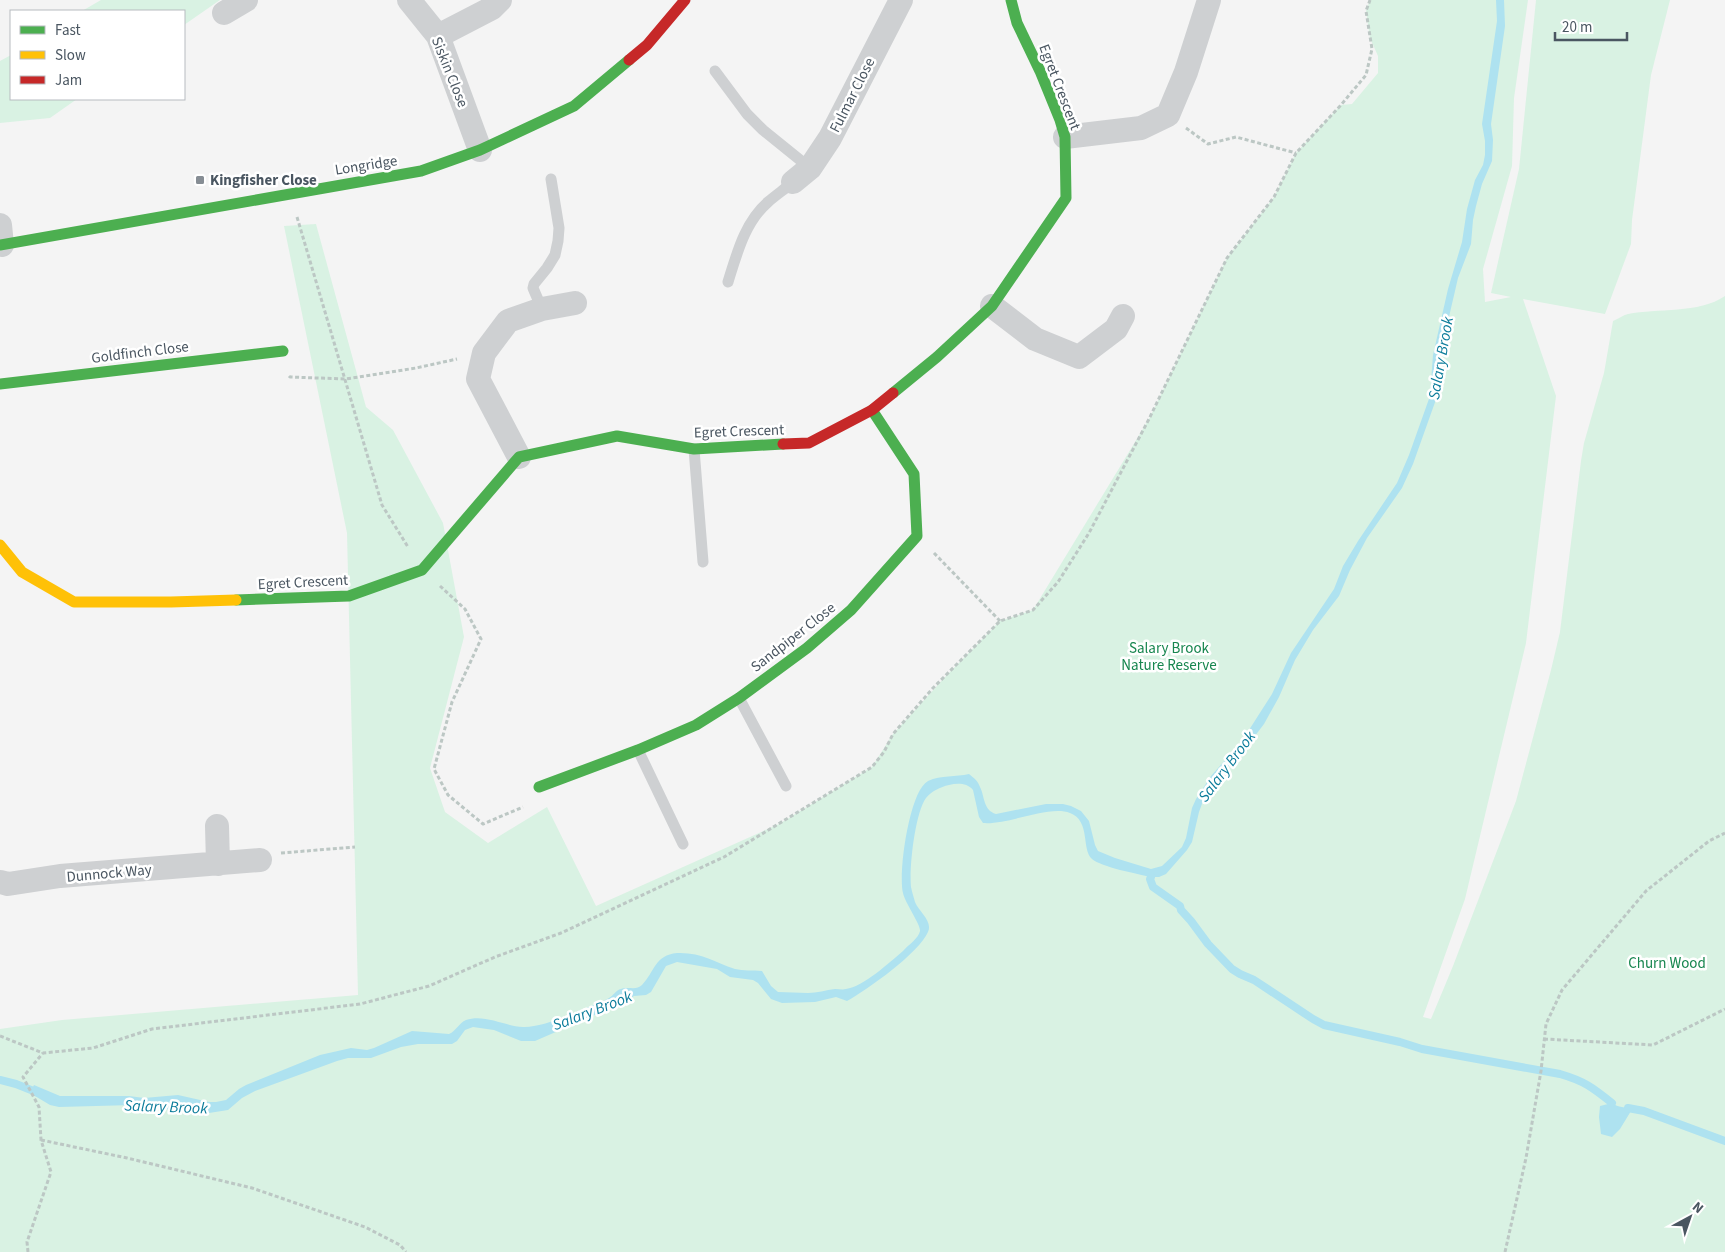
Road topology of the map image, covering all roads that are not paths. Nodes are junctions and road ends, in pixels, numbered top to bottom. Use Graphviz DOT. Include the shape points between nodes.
graph roads {
  1 [pos="246,0"];
  2 [pos="409,0"];
  3 [pos="500,0"];
  4 [pos="685,0"];
  5 [pos="901,0"];
  6 [pos="1011,0"];
  7 [pos="1209,0"];
  8 [pos="224,13"];
  9 [pos="438,36"];
  10 [pos="715,71"];
  11 [pos="1065,137"];
  12 [pos="480,150"];
  13 [pos="801,175"];
  14 [pos="551,179"];
  15 [pos="1,238"];
  16 [pos="728,282"];
  17 [pos="575,303"];
  18 [pos="992,306"];
  19 [pos="542,309"];
  20 [pos="1123,316"];
  21 [pos="283,351"];
  22 [pos="0,384"];
  23 [pos="872,410"];
  24 [pos="694,449"];
  25 [pos="519,457"];
  26 [pos="0,545"];
  27 [pos="703,562"];
  28 [pos="739,698"];
  29 [pos="638,750"];
  30 [pos="786,786"];
  31 [pos="539,787"];
  32 [pos="217,826"];
  33 [pos="683,844"];
  34 [pos="260,860"];
  35 [pos="218,864"];
  36 [pos="0,882"];
  1 -- 8 [label="street"];
  2 -- 9 [label="street, Siskin Close"];
  3 -- 9 [label="street" via="492,8"];
  4 -- 12 [label="street, Longridge" via="647,45 574,106"];
  5 -- 13 [label="street, Fulmar Close" via="830,138"];
  6 -- 11 [label="street, Egret Crescent" via="1016,22 1040,71"];
  7 -- 11 [label="street" via="1186,72 1168,114 1141,128"];
  9 -- 12 [label="street, Siskin Close"];
  10 -- 13 [label="lane" via="746,114"];
  11 -- 18 [label="street, Egret Crescent" via="1066,198"];
  12 -- 15 [label="street, Longridge" via="421,171"];
  13 -- 16 [label="lane" via="758,212 749,226"];
  14 -- 19 [label="lane" via="559,228 554,255 533,288"];
  17 -- 19 [label="street"];
  18 -- 20 [label="street" via="1035,339 1079,357 1116,329"];
  18 -- 23 [label="street, Egret Crescent" via="937,357"];
  19 -- 25 [label="street" via="508,321 484,353 478,379"];
  21 -- 22 [label="street, Goldfinch Close"];
  23 -- 24 [label="street, Egret Crescent" via="809,443"];
  23 -- 28 [label="street, Sandpiper Close" via="914,474 917,536 851,610 807,648"];
  24 -- 25 [label="street, Egret Crescent" via="617,436"];
  24 -- 27 [label="lane"];
  25 -- 26 [label="street, Egret Crescent" via="422,570 348,596 74,602 22,572"];
  28 -- 29 [label="street, Sandpiper Close" via="696,725"];
  28 -- 30 [label="lane"];
  29 -- 31 [label="street, Sandpiper Close"];
  29 -- 33 [label="lane"];
  32 -- 35 [label="street"];
  34 -- 35 [label="street, Dunnock Way"];
  35 -- 36 [label="street, Dunnock Way" via="60,876 8,884"];
}
